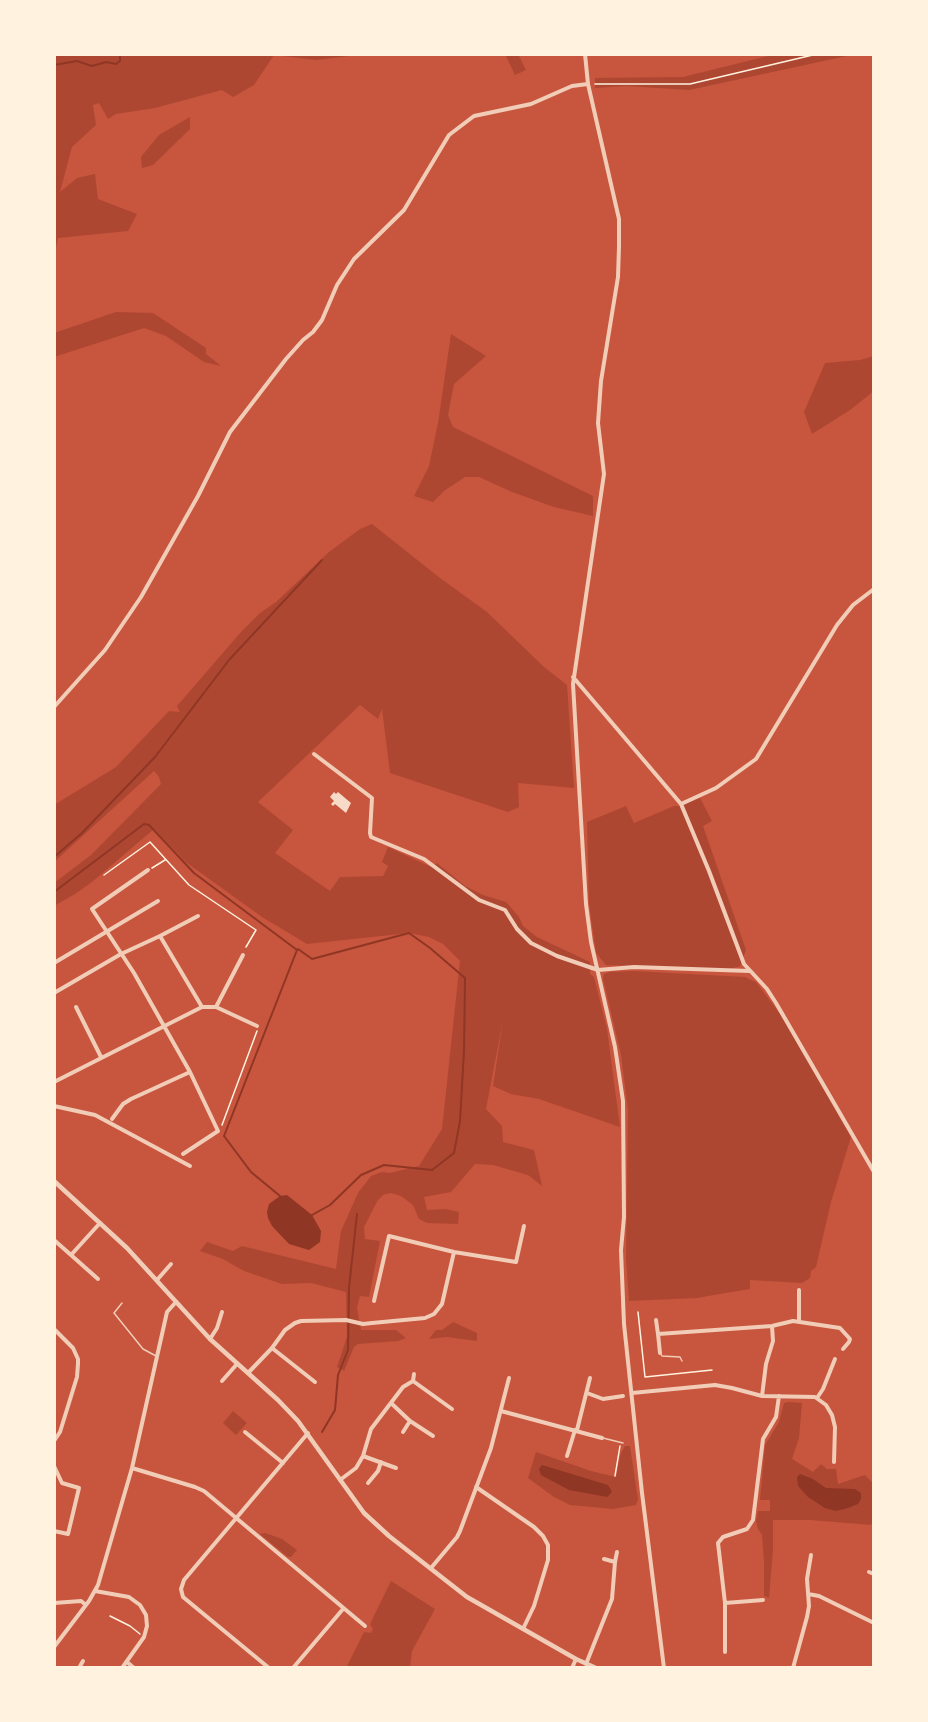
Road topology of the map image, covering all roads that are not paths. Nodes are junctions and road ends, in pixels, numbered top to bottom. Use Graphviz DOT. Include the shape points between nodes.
graph roads {
  1 [pos="585,54"];
  2 [pos="588,84"];
  3 [pos="874,589"];
  4 [pos="573,676"];
  5 [pos="54,707"];
  6 [pos="314,754"];
  7 [pos="681,804"];
  8 [pos="148,870"];
  9 [pos="158,901"];
  10 [pos="198,916"];
  11 [pos="107,933"];
  12 [pos="160,936"];
  13 [pos="122,954"];
  14 [pos="243,955"];
  15 [pos="54,963"];
  16 [pos="598,970"];
  17 [pos="750,971"];
  18 [pos="54,993"];
  19 [pos="76,1007"];
  20 [pos="202,1007"];
  21 [pos="216,1007"];
  22 [pos="163,1026"];
  23 [pos="258,1027"];
  24 [pos="101,1057"];
  25 [pos="190,1072"];
  26 [pos="54,1082"];
  27 [pos="54,1106"];
  28 [pos="112,1119"];
  29 [pos="183,1154"];
  30 [pos="190,1166"];
  31 [pos="874,1172"];
  32 [pos="54,1181"];
  33 [pos="100,1223"];
  34 [pos="524,1226"];
  35 [pos="54,1240"];
  36 [pos="454,1252"];
  37 [pos="71,1256"];
  38 [pos="171,1264"];
  39 [pos="98,1279"];
  40 [pos="158,1280"];
  41 [pos="800,1290"];
  42 [pos="374,1300"];
  43 [pos="176,1302"];
  44 [pos="122,1303"];
  45 [pos="222,1312"];
  46 [pos="656,1320"];
  47 [pos="799,1322"];
  48 [pos="772,1326"];
  49 [pos="54,1329"];
  50 [pos="658,1335"];
  51 [pos="210,1339"];
  52 [pos="272,1348"];
  53 [pos="843,1349"];
  54 [pos="660,1353"];
  55 [pos="157,1356"];
  56 [pos="836,1359"];
  57 [pos="682,1361"];
  58 [pos="237,1365"];
  59 [pos="248,1373"];
  60 [pos="414,1374"];
  61 [pos="509,1378"];
  62 [pos="590,1378"];
  63 [pos="222,1381"];
  64 [pos="413,1381"];
  65 [pos="315,1382"];
  66 [pos="632,1393"];
  67 [pos="587,1394"];
  68 [pos="623,1396"];
  69 [pos="762,1396"];
  70 [pos="779,1396"];
  71 [pos="817,1398"];
  72 [pos="391,1403"];
  73 [pos="452,1409"];
  74 [pos="501,1411"];
  75 [pos="410,1421"];
  76 [pos="576,1430"];
  77 [pos="245,1432"];
  78 [pos="403,1432"];
  79 [pos="308,1434"];
  80 [pos="433,1436"];
  81 [pos="602,1438"];
  82 [pos="54,1441"];
  83 [pos="622,1443"];
  84 [pos="363,1456"];
  85 [pos="567,1456"];
  86 [pos="381,1462"];
  87 [pos="834,1462"];
  88 [pos="283,1463"];
  89 [pos="54,1466"];
  90 [pos="132,1468"];
  91 [pos="396,1468"];
  92 [pos="340,1480"];
  93 [pos="368,1483"];
  94 [pos="476,1487"];
  95 [pos="237,1518"];
  96 [pos="54,1531"];
  97 [pos="617,1552"];
  98 [pos="811,1555"];
  99 [pos="604,1559"];
  100 [pos="615,1562"];
  101 [pos="431,1568"];
  102 [pos="95,1591"];
  103 [pos="808,1594"];
  104 [pos="763,1600"];
  105 [pos="54,1602"];
  106 [pos="725,1604"];
  107 [pos="86,1605"];
  108 [pos="343,1609"];
  109 [pos="874,1623"];
  110 [pos="365,1626"];
  111 [pos="523,1629"];
  112 [pos="54,1647"];
  113 [pos="726,1652"];
  114 [pos="576,1659"];
  115 [pos="83,1661"];
  116 [pos="127,1662"];
  117 [pos="586,1664"];
  118 [pos="79,1668"];
  119 [pos="122,1668"];
  120 [pos="134,1668"];
  121 [pos="269,1668"];
  122 [pos="293,1668"];
  123 [pos="572,1668"];
  124 [pos="596,1668"];
  125 [pos="664,1668"];
  126 [pos="794,1668"];
  1 -- 2 [label="street"];
  2 -- 4 [label="street" via="619,219 619,248 598,423 604,474"];
  2 -- 5 [label="street" via="572,86 531,104 474,116 449,135 404,210 354,260 317,326 286,358 230,432 141,597 105,650"];
  3 -- 7 [label="street" via="853,605 837,625 756,759 716,788"];
  4 -- 7 [label="street"];
  4 -- 16 [label="street" via="586,904"];
  6 -- 16 [label="street" via="372,798 372,837 424,859 479,900 505,910 531,943"];
  7 -- 17 [label="street" via="738,951"];
  8 -- 11 [label="street" via="92,909"];
  9 -- 11 [label="street"];
  10 -- 12 [label="street"];
  11 -- 13 [label="street"];
  11 -- 15 [label="street"];
  12 -- 13 [label="street"];
  12 -- 20 [label="street"];
  13 -- 18 [label="street"];
  13 -- 22 [label="street"];
  14 -- 21 [label="street"];
  16 -- 17 [label="street" via="634,967"];
  16 -- 66 [label="street" via="623,1101 622,1291"];
  17 -- 31 [label="street" via="776,1003"];
  19 -- 24 [label="street"];
  20 -- 21 [label="street"];
  20 -- 22 [label="street"];
  21 -- 23 [label="street"];
  22 -- 24 [label="street"];
  22 -- 25 [label="street"];
  24 -- 26 [label="street"];
  25 -- 28 [label="street" via="131,1099"];
  25 -- 29 [label="street" via="218,1131"];
  27 -- 30 [label="street" via="95,1115"];
  32 -- 33 [label="street"];
  33 -- 37 [label="street"];
  33 -- 40 [label="street"];
  34 -- 36 [label="street" via="516,1262"];
  35 -- 37 [label="street"];
  36 -- 42 [label="street" via="389,1236"];
  36 -- 52 [label="street" via="442,1304 434,1314 372,1323 302,1321 290,1326"];
  37 -- 39 [label="street"];
  38 -- 40 [label="street"];
  40 -- 43 [label="street"];
  41 -- 47 [label="street"];
  43 -- 51 [label="street"];
  43 -- 55 [label="street" via="167,1312"];
  44 -- 55 [label="lane" via="114,1313 143,1349"];
  45 -- 51 [label="street"];
  46 -- 50 [label="street"];
  47 -- 48 [label="street"];
  47 -- 53 [label="street" via="840,1328 850,1339"];
  48 -- 50 [label="street"];
  48 -- 69 [label="street" via="773,1341"];
  49 -- 82 [label="street" via="78,1359 77,1377"];
  50 -- 54 [label="street"];
  51 -- 58 [label="street"];
  52 -- 59 [label="street"];
  52 -- 65 [label="street"];
  54 -- 57 [label="lane" via="680,1357"];
  55 -- 90 [label="street"];
  56 -- 71 [label="street"];
  58 -- 59 [label="street"];
  58 -- 63 [label="street"];
  59 -- 79 [label="street"];
  60 -- 64 [label="street"];
  61 -- 74 [label="street"];
  62 -- 67 [label="street"];
  64 -- 72 [label="street"];
  64 -- 73 [label="street"];
  66 -- 69 [label="street" via="715,1385"];
  66 -- 125 [label="street"];
  67 -- 68 [label="street" via="603,1399"];
  67 -- 76 [label="street"];
  69 -- 70 [label="street"];
  70 -- 71 [label="street"];
  70 -- 106 [label="street" via="777,1417 762,1439 753,1520 747,1529 718,1543"];
  71 -- 87 [label="street" via="826,1405 835,1427"];
  72 -- 75 [label="street"];
  72 -- 84 [label="street" via="371,1429"];
  74 -- 76 [label="street"];
  74 -- 94 [label="street"];
  75 -- 78 [label="street"];
  75 -- 80 [label="street"];
  76 -- 81 [label="street"];
  76 -- 85 [label="street"];
  77 -- 88 [label="street"];
  79 -- 88 [label="street"];
  79 -- 92 [label="street"];
  81 -- 83 [label="lane"];
  84 -- 86 [label="street"];
  84 -- 92 [label="street" via="352,1472"];
  86 -- 91 [label="street"];
  86 -- 93 [label="street"];
  88 -- 95 [label="street"];
  89 -- 96 [label="street" via="62,1484 79,1488 68,1534"];
  90 -- 95 [label="street" via="198,1488"];
  90 -- 102 [label="street"];
  92 -- 101 [label="street" via="364,1513"];
  94 -- 101 [label="street" via="457,1538"];
  94 -- 111 [label="street" via="534,1527 548,1545 548,1560"];
  95 -- 108 [label="street"];
  95 -- 121 [label="street" via="184,1580 181,1589 183,1596"];
  97 -- 100 [label="street"];
  98 -- 103 [label="street"];
  99 -- 100 [label="street"];
  100 -- 117 [label="street" via="612,1599"];
  101 -- 111 [label="street" via="467,1597"];
  102 -- 107 [label="street"];
  102 -- 116 [label="street" via="124,1595 136,1601 146,1616 144,1637"];
  103 -- 109 [label="street"];
  103 -- 126 [label="street" via="807,1617"];
  104 -- 106 [label="street"];
  105 -- 107 [label="street" via="81,1601"];
  106 -- 113 [label="street"];
  107 -- 112 [label="street"];
  108 -- 110 [label="street"];
  108 -- 122 [label="street"];
  111 -- 114 [label="street"];
  114 -- 117 [label="street"];
  114 -- 123 [label="street"];
  115 -- 118 [label="street"];
  116 -- 119 [label="street"];
  116 -- 120 [label="street"];
  117 -- 124 [label="street"];
}
